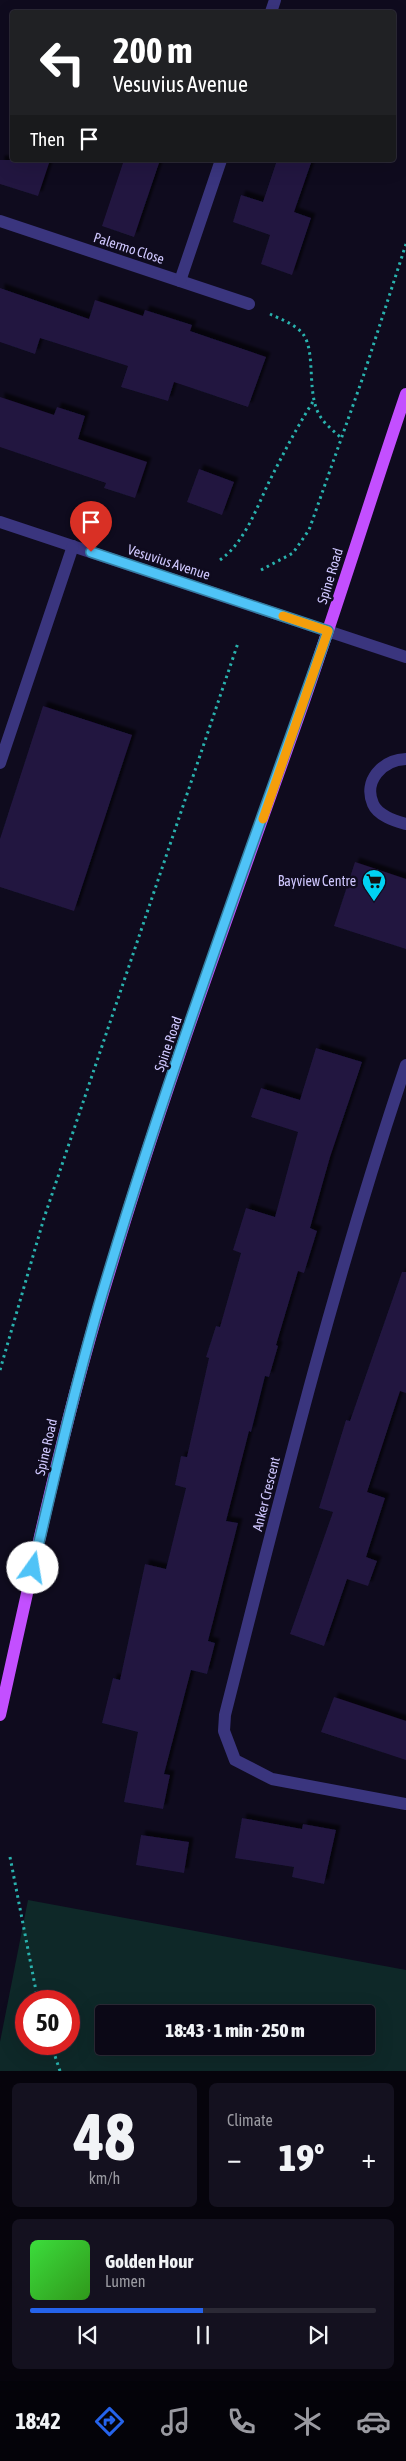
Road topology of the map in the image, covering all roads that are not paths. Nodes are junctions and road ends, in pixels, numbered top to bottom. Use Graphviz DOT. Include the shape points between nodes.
graph roads {
  1 [pos="220,162"];
  2 [pos="0,221"];
  3 [pos="180,281"];
  4 [pos="249,304"];
  5 [pos="406,394"];
  6 [pos="0,522"];
  7 [pos="73,546"];
  8 [pos="328,631"];
  9 [pos="406,657"];
  10 [pos="406,759"];
  11 [pos="0,763"];
  12 [pos="406,824"];
  13 [pos="406,1066"];
  14 [pos="0,1715"];
  15 [pos="406,1804"];
  1 -- 3 [label="street"];
  2 -- 3 [label="street, Palermo Close"];
  3 -- 4 [label="street, Palermo Close"];
  5 -- 8 [label="main road, Spine Road"];
  6 -- 7 [label="street, Vesuvius Avenue"];
  7 -- 8 [label="street, Vesuvius Avenue"];
  7 -- 11 [label="street"];
  8 -- 9 [label="street, Vesuvius Avenue"];
  8 -- 14 [label="main road, Spine Road" via="154,1127 109,1272 72,1405"];
  10 -- 12 [label="street" via="394,760 376,772 371,792 373,806 383,815"];
  13 -- 15 [label="street, Anker Crescent" via="368,1180 314,1364 225,1715 224,1731 235,1760 272,1780"];
}
